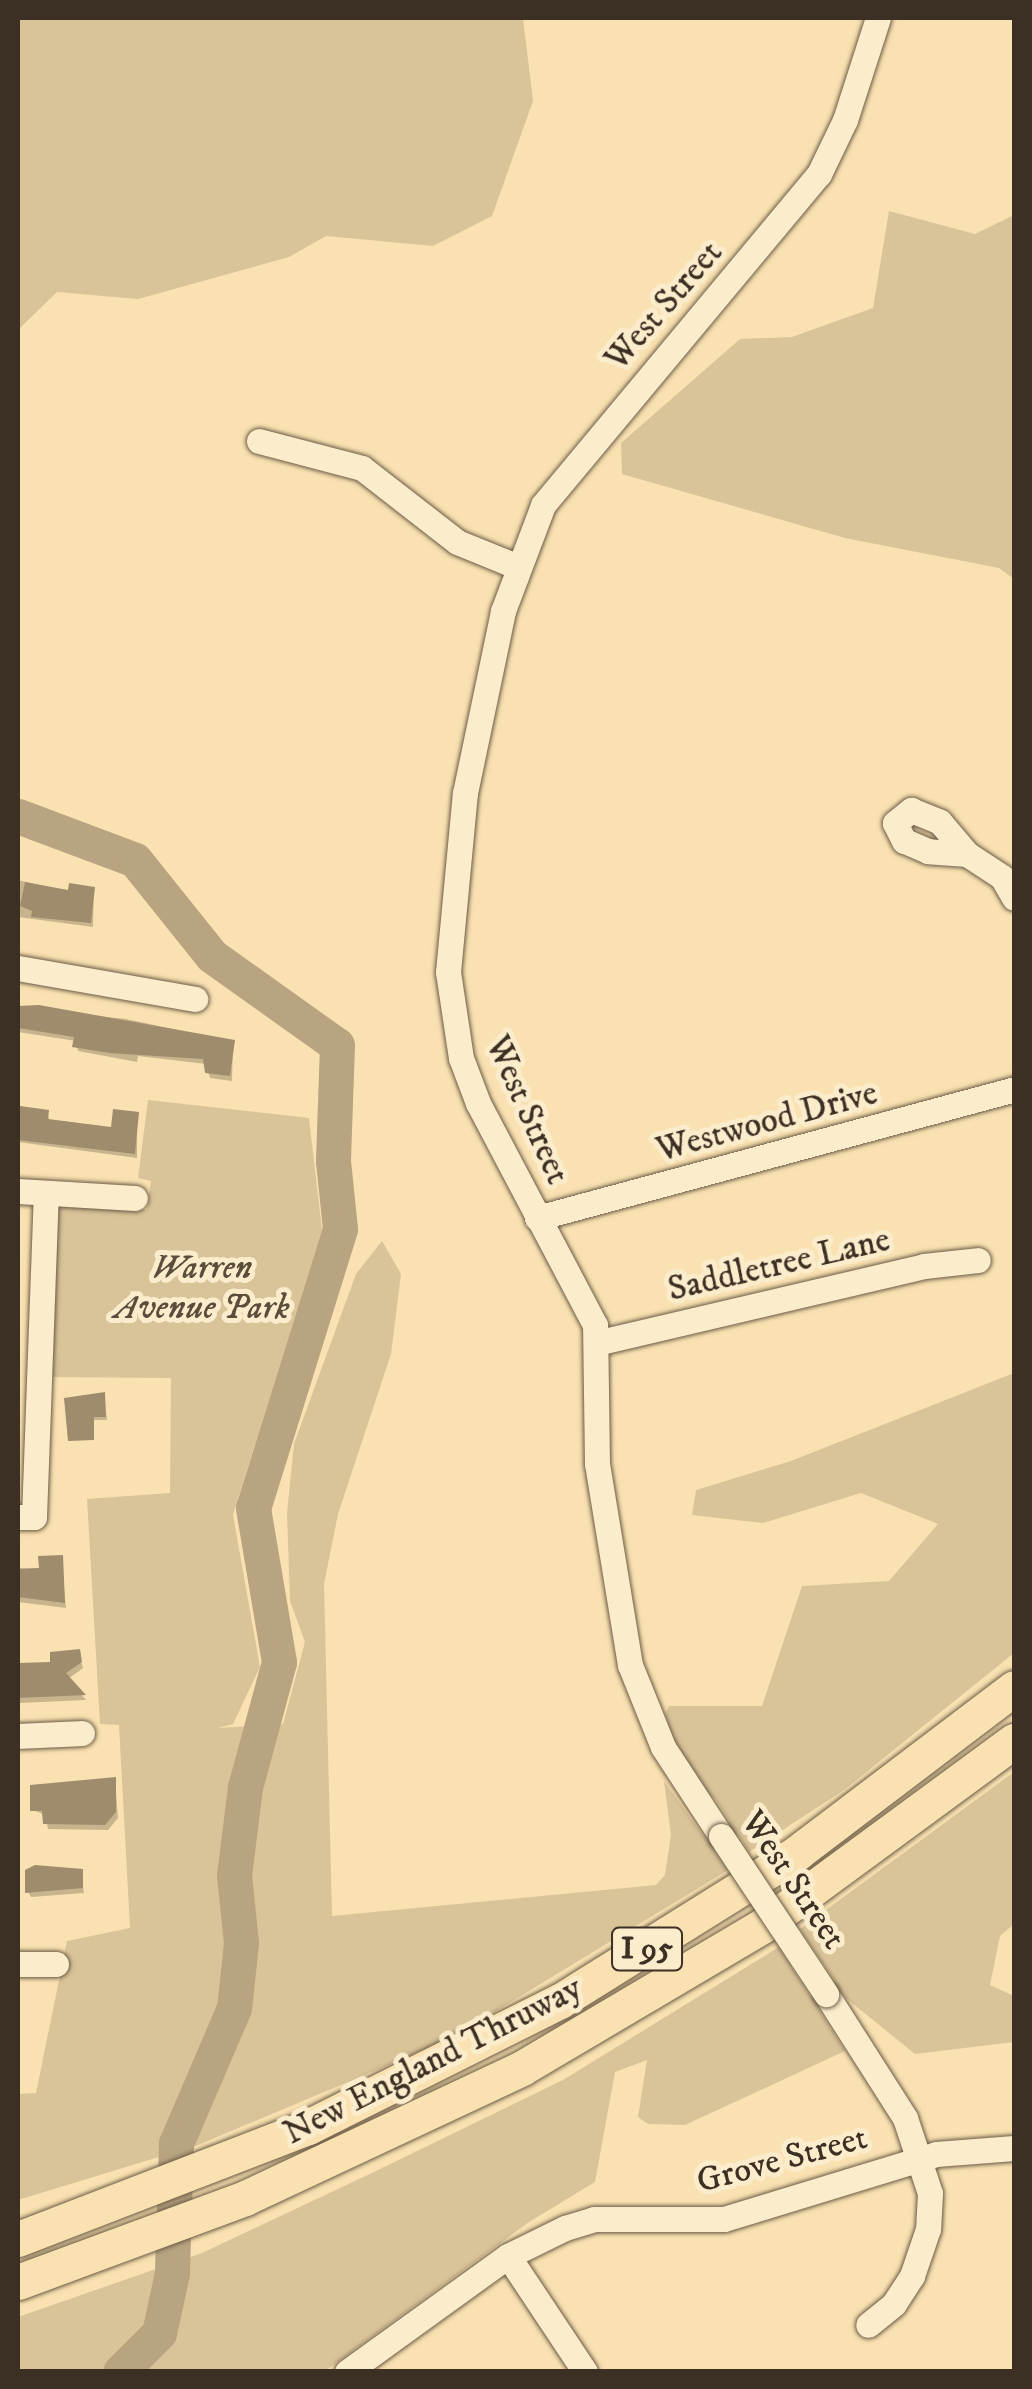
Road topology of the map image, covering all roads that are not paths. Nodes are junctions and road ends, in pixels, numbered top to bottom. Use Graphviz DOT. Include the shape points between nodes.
graph roads {
  1 [pos="878,18"];
  2 [pos="259,442"];
  3 [pos="516,566"];
  4 [pos="967,854"];
  5 [pos="1014,898"];
  6 [pos="18,968"];
  7 [pos="195,999"];
  8 [pos="1014,1089"];
  9 [pos="18,1191"];
  10 [pos="46,1194"];
  11 [pos="135,1198"];
  12 [pos="537,1218"];
  13 [pos="978,1260"];
  14 [pos="596,1343"];
  15 [pos="26,1517"];
  16 [pos="1014,1688"];
  17 [pos="82,1733"];
  18 [pos="18,1736"];
  19 [pos="1014,1741"];
  20 [pos="18,1964"];
  21 [pos="56,1964"];
  22 [pos="1014,2148"];
  23 [pos="919,2159"];
  24 [pos="113,2205"];
  25 [pos="18,2225"];
  26 [pos="18,2239"];
  27 [pos="508,2256"];
  28 [pos="18,2282"];
  29 [pos="868,2325"];
  30 [pos="347,2372"];
  31 [pos="585,2372"];
  1 -- 3 [label="street, West Street" via="845,120 819,174 543,505"];
  2 -- 3 [label="street" via="362,468 456,542"];
  3 -- 12 [label="street, West Street" via="465,792 448,972 461,1058"];
  4 -- 5 [label="street" via="1002,877"];
  6 -- 7 [label="street"];
  8 -- 12 [label="street, Westwood Drive"];
  9 -- 10 [label="street"];
  10 -- 11 [label="street"];
  10 -- 15 [label="street"];
  12 -- 14 [label="street, West Street" via="588,1303"];
  13 -- 14 [label="street, Saddletree Lane" via="924,1266"];
  14 -- 23 [label="street, West Street, bridge" via="597,1464 630,1665 662,1748 905,2118"];
  16 -- 24 [label="highway, New England Thruway / I 95" via="840,1822 665,1938 436,2066 245,2154"];
  17 -- 18 [label="street"];
  19 -- 28 [label="highway, New England Thruway / I 95" via="822,1886 645,1998 464,2098 245,2198"];
  20 -- 21 [label="street"];
  22 -- 23 [label="street"];
  23 -- 27 [label="street, Grove Street" via="724,2218 594,2219"];
  23 -- 29 [label="street, West Street" via="930,2193 925,2239 894,2304"];
  24 -- 25 [label="highway"];
  24 -- 26 [label="highway, New England Thruway / I 95"];
  27 -- 30 [label="street, Grove Street"];
  27 -- 31 [label="street"];
}
